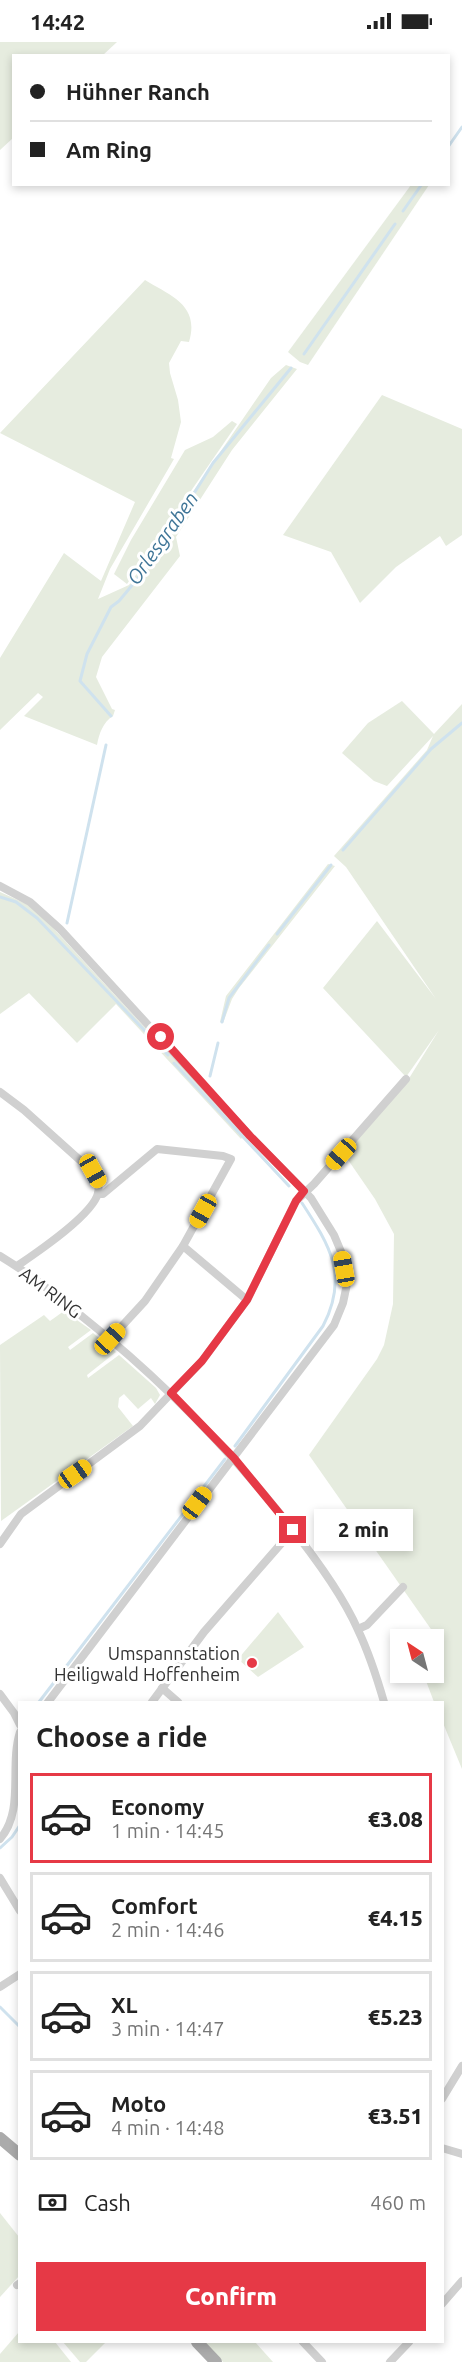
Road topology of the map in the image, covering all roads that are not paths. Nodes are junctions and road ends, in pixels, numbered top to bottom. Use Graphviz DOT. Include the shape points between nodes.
graph roads {
  1 [pos="0,886"];
  2 [pos="406,1079"];
  3 [pos="0,1092"];
  4 [pos="304,1191"];
  5 [pos="98,1194"];
  6 [pos="183,1246"];
  7 [pos="0,1256"];
  8 [pos="17,1266"];
  9 [pos="247,1300"];
  10 [pos="110,1339"];
  11 [pos="171,1393"];
  12 [pos="234,1458"];
  13 [pos="293,1530"];
  14 [pos="0,1544"];
  15 [pos="403,1587"];
  16 [pos="358,1629"];
  17 [pos="162,1688"];
  18 [pos="0,1694"];
  19 [pos="49,1701"];
  20 [pos="153,1701"];
  21 [pos="177,1701"];
  22 [pos="384,1701"];
  23 [pos="18,1721"];
  24 [pos="18,1756"];
  25 [pos="0,1839"];
  26 [pos="0,1878"];
  27 [pos="18,1908"];
  28 [pos="18,1975"];
  29 [pos="0,1987"];
  30 [pos="462,2066"];
  31 [pos="444,2096"];
  32 [pos="0,2138"];
  33 [pos="444,2149"];
  34 [pos="18,2153"];
  35 [pos="462,2154"];
  36 [pos="462,2281"];
  37 [pos="444,2302"];
  38 [pos="198,2343"];
  39 [pos="304,2343"];
  40 [pos="408,2343"];
  41 [pos="216,2362"];
  42 [pos="322,2362"];
  43 [pos="390,2362"];
  1 -- 4 [label="street" via="30,902 60,928"];
  2 -- 4 [label="street" via="321,1177"];
  3 -- 5 [label="street" via="93,1171 99,1182"];
  4 -- 9 [label="street"];
  4 -- 12 [label="street" via="342,1254 347,1284 343,1303 334,1325"];
  5 -- 6 [label="street" via="103,1194 157,1149 223,1155 231,1160"];
  5 -- 8 [label="street" via="92,1205 53,1241"];
  6 -- 9 [label="street"];
  6 -- 10 [label="street" via="145,1301"];
  7 -- 8 [label="street, AM RING"];
  8 -- 10 [label="street, AM RING"];
  9 -- 11 [label="street" via="202,1361"];
  10 -- 11 [label="street, AM RING"];
  11 -- 12 [label="street, AM RING"];
  11 -- 14 [label="street" via="134,1431 21,1514"];
  12 -- 13 [label="street, AM RING"];
  12 -- 19 [label="street"];
  13 -- 16 [label="street, AM RING"];
  13 -- 17 [label="street" via="204,1632"];
  15 -- 16 [label="street" via="367,1625"];
  16 -- 22 [label="street, AM RING"];
  17 -- 20 [label="street"];
  17 -- 21 [label="street"];
  18 -- 23 [label="street"];
  24 -- 25 [label="street" via="13,1816"];
  26 -- 27 [label="street"];
  28 -- 29 [label="street"];
  30 -- 31 [label="street"];
  32 -- 34 [label="main road"];
  33 -- 35 [label="street"];
  36 -- 37 [label="street"];
  38 -- 41 [label="main road"];
  39 -- 42 [label="street"];
  40 -- 43 [label="street"];
}
